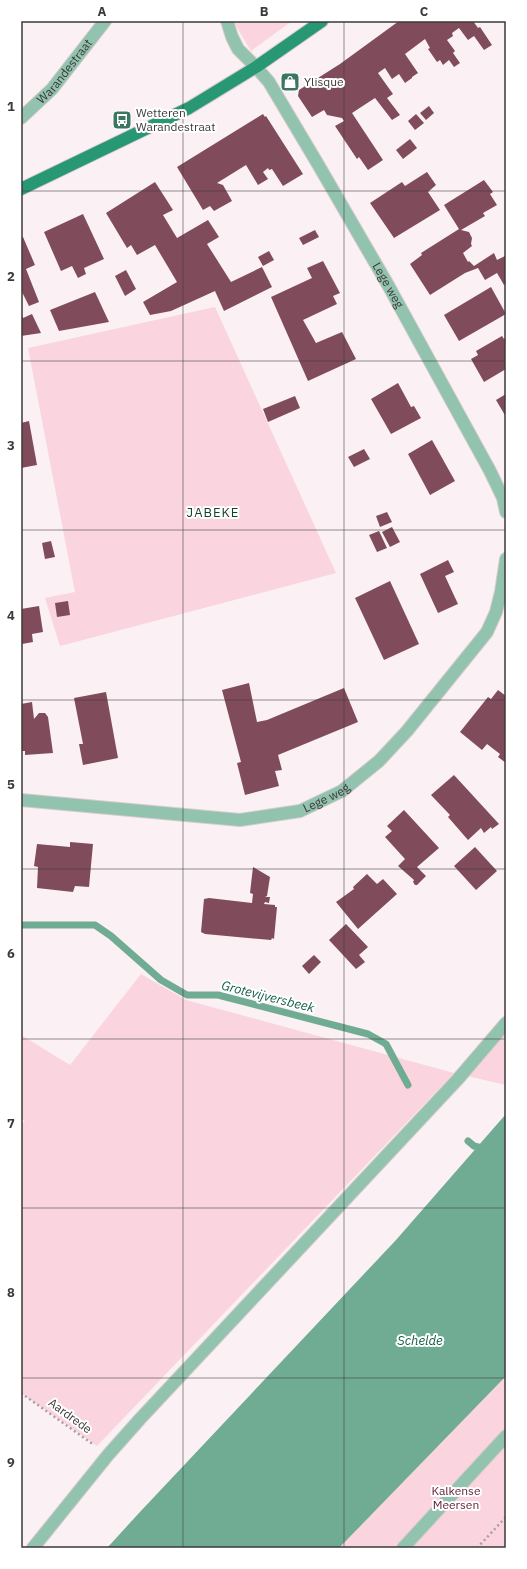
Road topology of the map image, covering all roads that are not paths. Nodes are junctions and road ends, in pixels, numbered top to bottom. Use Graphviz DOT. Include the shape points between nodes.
graph roads {
  1 [pos="105,21"];
  2 [pos="227,21"];
  3 [pos="322,21"];
  4 [pos="256,66"];
  5 [pos="21,118"];
  6 [pos="21,189"];
  7 [pos="506,512"];
  8 [pos="506,559"];
  9 [pos="21,800"];
  10 [pos="506,1023"];
  11 [pos="506,1436"];
  12 [pos="33,1548"];
  13 [pos="403,1548"];
  1 -- 5 [label="street, Warandestraat" via="52,89"];
  2 -- 4 [label="street" via="238,49"];
  3 -- 4 [label="main road"];
  4 -- 6 [label="main road" via="189,108"];
  4 -- 7 [label="street, Lege weg" via="269,82 388,285 490,471 503,498"];
  8 -- 9 [label="street, Lege weg" via="496,612 487,632 407,731 379,761 342,791 300,811 240,820"];
  10 -- 12 [label="street" via="458,1079 151,1407 108,1455"];
  11 -- 13 [label="street"];
}
